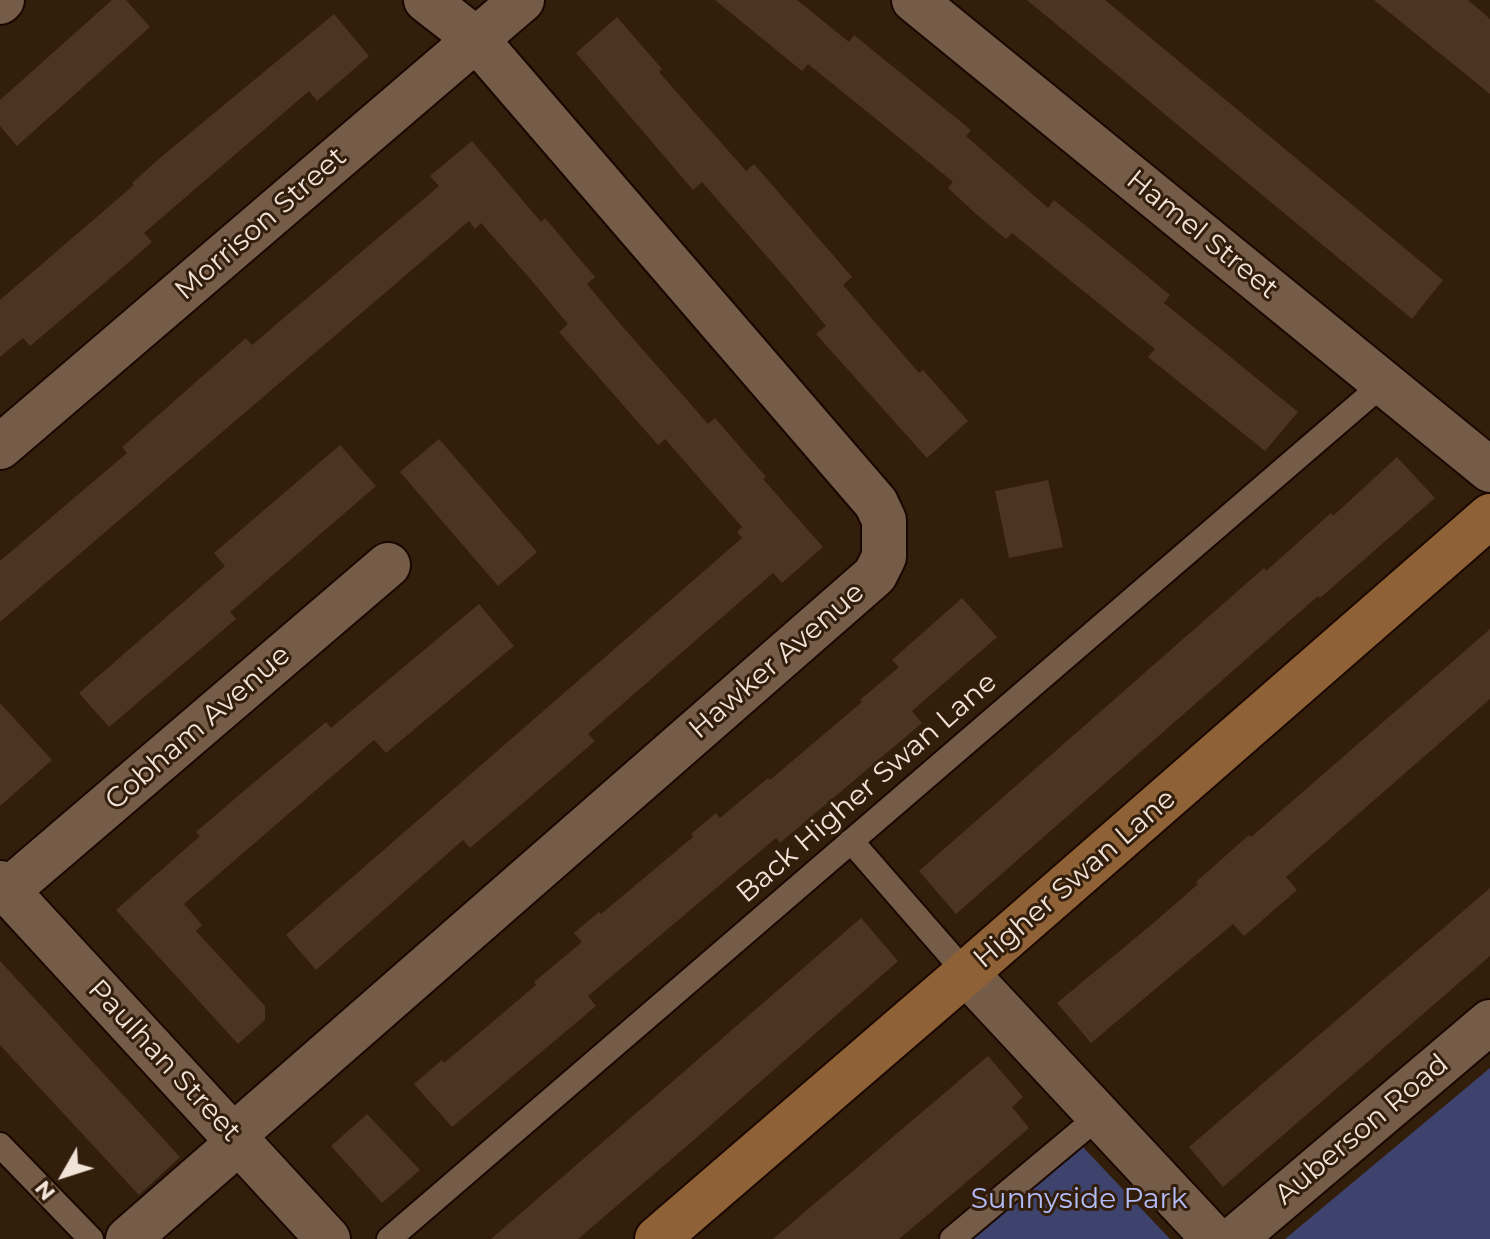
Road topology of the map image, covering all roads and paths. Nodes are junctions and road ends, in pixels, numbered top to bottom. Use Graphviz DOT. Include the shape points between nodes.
graph roads {
  1 [pos="426,0"];
  2 [pos="522,0"];
  3 [pos="914,0"];
  4 [pos="476,39"];
  5 [pos="1384,383"];
  6 [pos="0,447"];
  7 [pos="1490,470"];
  8 [pos="1490,516"];
  9 [pos="388,565"];
  10 [pos="851,841"];
  11 [pos="4,887"];
  12 [pos="966,973"];
  13 [pos="1490,1022"];
  14 [pos="1099,1116"];
  15 [pos="236,1139"];
  16 [pos="0,1145"];
  17 [pos="91,1239"];
  18 [pos="128,1239"];
  19 [pos="328,1239"];
  20 [pos="389,1239"];
  21 [pos="657,1239"];
  22 [pos="952,1239"];
  23 [pos="1214,1239"];
  24 [pos="1234,1239"];
  1 -- 4 [label="street, Hawker Avenue"];
  2 -- 4 [label="street, Morrison Street"];
  3 -- 5 [label="street, Hamel Street"];
  4 -- 6 [label="street, Morrison Street"];
  4 -- 15 [label="street, Hawker Avenue" via="876,503 884,520 884,557 875,575"];
  5 -- 7 [label="street, Hamel Street"];
  5 -- 10 [label="lane, Back Higher Swan Lane"];
  8 -- 12 [label="street, Higher Swan Lane"];
  9 -- 11 [label="street, Cobham Avenue"];
  10 -- 12 [label="lane"];
  10 -- 20 [label="lane, Back Higher Swan Lane"];
  11 -- 15 [label="street, Paulhan Street"];
  12 -- 14 [label="street"];
  12 -- 21 [label="street, Higher Swan Lane"];
  13 -- 24 [label="street, Auberson Road"];
  14 -- 22 [label="lane"];
  14 -- 23 [label="street"];
  15 -- 18 [label="street, Hawker Avenue"];
  15 -- 19 [label="street, Paulhan Street"];
  16 -- 17 [label="lane"];
}
